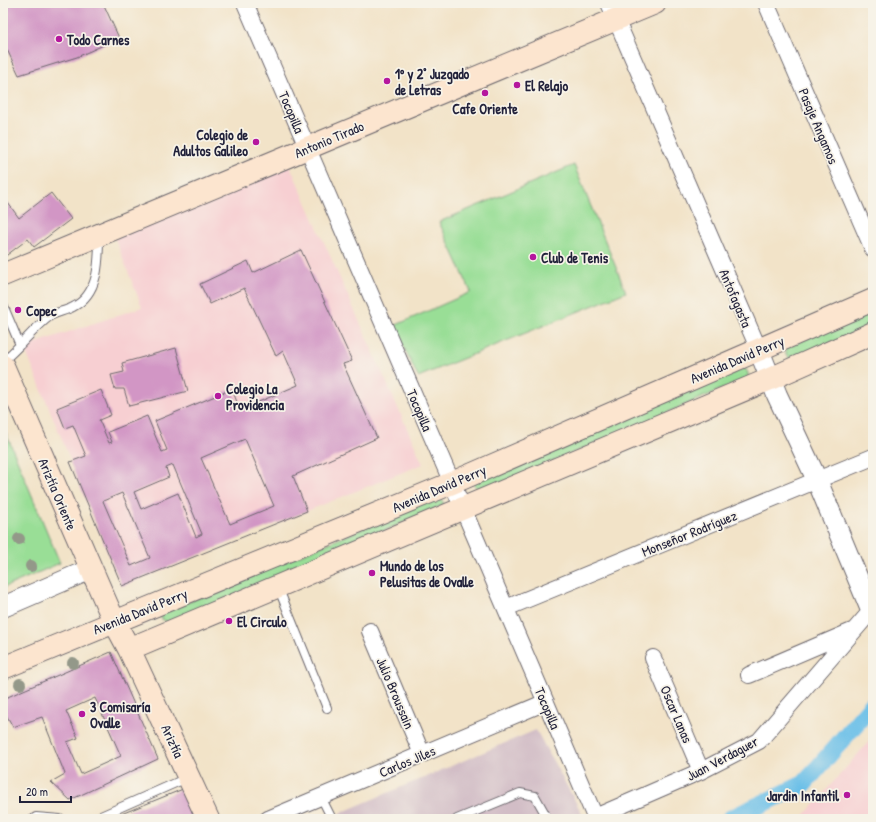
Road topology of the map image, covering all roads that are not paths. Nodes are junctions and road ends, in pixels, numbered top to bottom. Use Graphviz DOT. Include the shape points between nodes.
graph roads {
  1 [pos="245,3"];
  2 [pos="656,3"];
  3 [pos="766,3"];
  4 [pos="612,11"];
  5 [pos="307,148"];
  6 [pos="100,235"];
  7 [pos="873,249"];
  8 [pos="3,275"];
  9 [pos="873,300"];
  10 [pos="3,305"];
  11 [pos="873,333"];
  12 [pos="20,345"];
  13 [pos="759,350"];
  14 [pos="3,360"];
  15 [pos="3,366"];
  16 [pos="770,379"];
  17 [pos="873,457"];
  18 [pos="817,480"];
  19 [pos="452,483"];
  20 [pos="463,508"];
  21 [pos="91,569"];
  22 [pos="278,587"];
  23 [pos="3,607"];
  24 [pos="506,608"];
  25 [pos="872,613"];
  26 [pos="114,621"];
  27 [pos="856,630"];
  28 [pos="370,631"];
  29 [pos="129,649"];
  30 [pos="653,658"];
  31 [pos="3,668"];
  32 [pos="749,675"];
  33 [pos="546,702"];
  34 [pos="327,708"];
  35 [pos="422,754"];
  36 [pos="701,771"];
  37 [pos="189,777"];
  38 [pos="321,797"];
  39 [pos="594,818"];
  40 [pos="33,819"];
  41 [pos="60,819"];
  42 [pos="94,819"];
  43 [pos="208,819"];
  44 [pos="268,819"];
  45 [pos="332,819"];
  46 [pos="457,819"];
  47 [pos="548,819"];
  1 -- 5 [label="street, Tocopilla"];
  2 -- 4 [label="main road, Antonio Tirado"];
  3 -- 7 [label="street, Pasaje Angamos"];
  4 -- 5 [label="main road, Antonio Tirado"];
  4 -- 13 [label="street, Antofagasta"];
  5 -- 6 [label="main road, Antonio Tirado"];
  5 -- 19 [label="street, Tocopilla"];
  6 -- 8 [label="main road, Antonio Tirado"];
  6 -- 12 [label="lane" via="99,264 95,280 86,296 73,307 51,315"];
  9 -- 13 [label="main road, Avenida David Perry"];
  10 -- 12 [label="lane"];
  11 -- 16 [label="main road, Avenida David Perry"];
  12 -- 14 [label="lane"];
  13 -- 16 [label="street, Antofagasta"];
  13 -- 19 [label="main road, Avenida David Perry"];
  15 -- 21 [label="main road, Ariztía Oriente"];
  16 -- 18 [label="street, Antofagasta"];
  16 -- 20 [label="main road, Avenida David Perry"];
  17 -- 18 [label="street, Monseñor Rodríguez"];
  18 -- 24 [label="street, Monseñor Rodríguez"];
  18 -- 25 [label="street, Antofagasta"];
  19 -- 20 [label="street, Tocopilla"];
  19 -- 26 [label="main road, Avenida David Perry"];
  20 -- 22 [label="main road, Avenida David Perry"];
  20 -- 24 [label="street, Tocopilla"];
  21 -- 23 [label="street"];
  21 -- 26 [label="main road, Ariztía Oriente"];
  22 -- 29 [label="main road, Avenida David Perry"];
  22 -- 34 [label="lane"];
  24 -- 33 [label="street, Tocopilla"];
  25 -- 27 [label="street, Juan Verdaguer"];
  26 -- 29 [label="main road, Ariztía"];
  26 -- 31 [label="main road, Avenida David Perry"];
  27 -- 32 [label="street"];
  27 -- 36 [label="street, Juan Verdaguer" via="759,741"];
  28 -- 35 [label="street, Julio Broussain"];
  29 -- 37 [label="main road, Ariztía"];
  30 -- 36 [label="street, Oscar Lanas"];
  33 -- 35 [label="street, Carlos Jiles"];
  33 -- 39 [label="street, Tocopilla"];
  35 -- 38 [label="street, Carlos Jiles"];
  36 -- 39 [label="street, Juan Verdaguer"];
  37 -- 42 [label="lane"];
  37 -- 43 [label="main road, Ariztía"];
  38 -- 44 [label="street, Carlos Jiles"];
  38 -- 45 [label="lane"];
  40 -- 41 [label="lane"];
  46 -- 47 [label="lane" via="520,793 535,796"];
}
